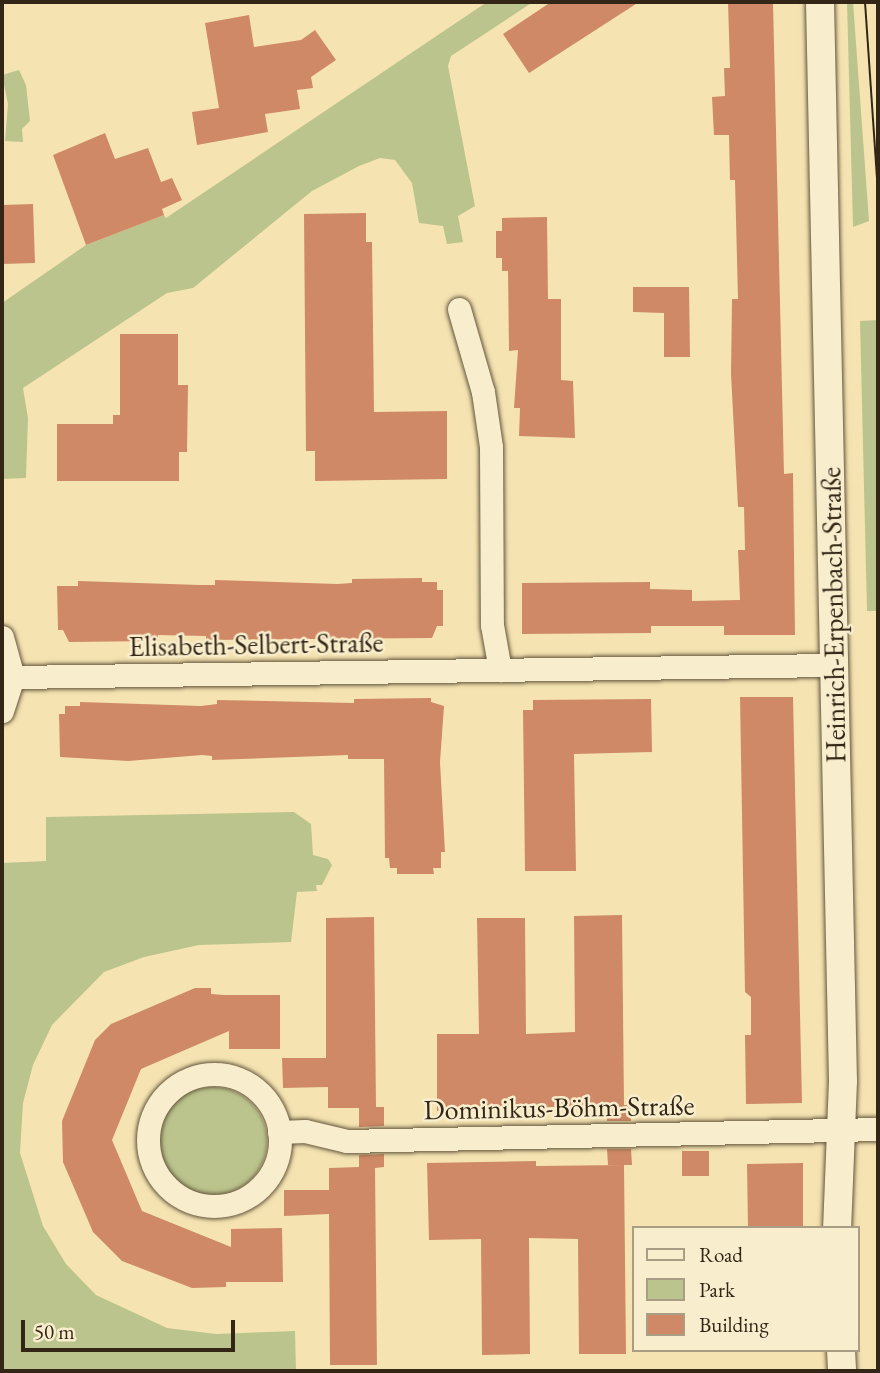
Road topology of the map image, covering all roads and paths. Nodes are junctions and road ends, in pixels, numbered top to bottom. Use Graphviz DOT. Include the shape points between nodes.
graph roads {
  1 [pos="820,2"];
  2 [pos="459,309"];
  3 [pos="2,637"];
  4 [pos="834,665"];
  5 [pos="500,670"];
  6 [pos="13,677"];
  7 [pos="2,711"];
  8 [pos="841,1129"];
  9 [pos="878,1129"];
  10 [pos="279,1132"];
  11 [pos="837,1226"];
  12 [pos="841,1352"];
  13 [pos="842,1371"];
  1 -- 4 [label="street, Heinrich-Erpenbach-Straße"];
  2 -- 5 [label="street" via="484,392 491,447 492,625"];
  3 -- 6 [label="street"];
  4 -- 5 [label="street, Elisabeth-Selbert-Straße"];
  4 -- 8 [label="street, Heinrich-Erpenbach-Straße" via="844,1081"];
  5 -- 6 [label="street, Elisabeth-Selbert-Straße"];
  6 -- 7 [label="street"];
  8 -- 9 [label="street, Dominikus-Böhm-Straße"];
  8 -- 10 [label="street, Dominikus-Böhm-Straße" via="347,1141 305,1131"];
  8 -- 11 [label="street, Heinrich-Erpenbach-Straße"];
  10 -- 10 [label="street" via="274,1167 265,1182 252,1194 219,1206 202,1205 170,1190 151,1161 147,1143 152,1119 164,1097 191,1078 208,1074 225,1075 255,1089 267,1101"];
  12 -- 13 [label="street"];
}
